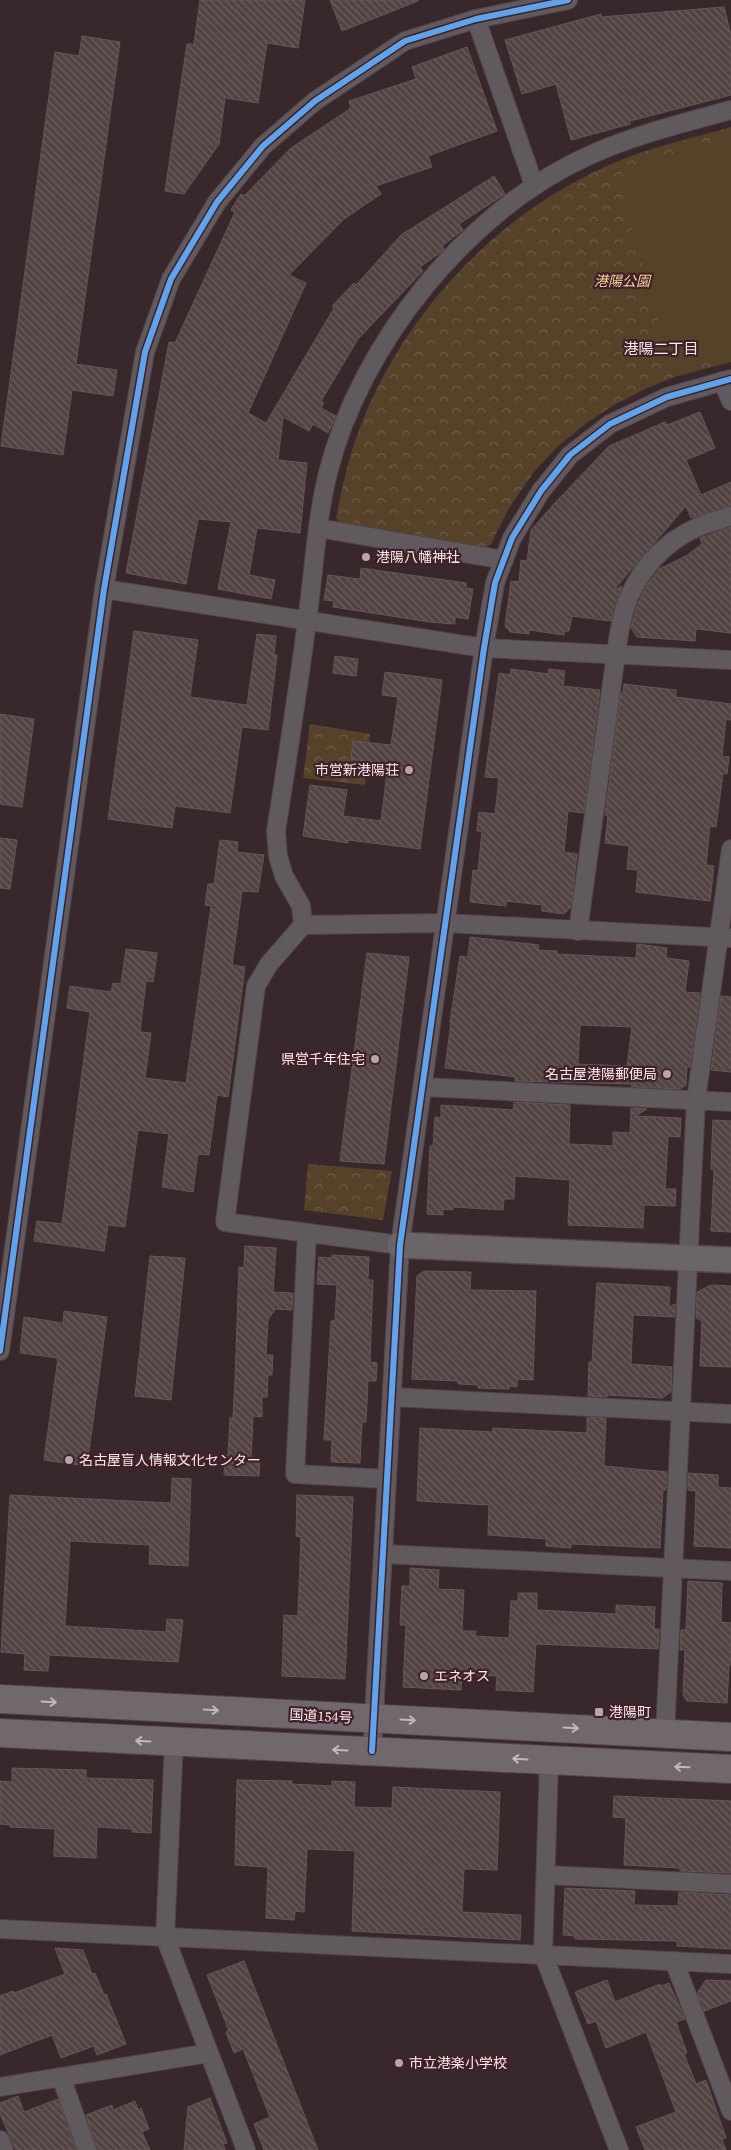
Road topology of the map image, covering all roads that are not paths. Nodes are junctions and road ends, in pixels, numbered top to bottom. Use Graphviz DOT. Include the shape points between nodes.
graph roads {
  1 [pos="568,0"];
  2 [pos="476,19"];
  3 [pos="731,110"];
  4 [pos="534,185"];
  5 [pos="727,380"];
  6 [pos="731,401"];
  7 [pos="731,516"];
  8 [pos="318,528"];
  9 [pos="504,560"];
  10 [pos="104,589"];
  11 [pos="308,621"];
  12 [pos="484,648"];
  13 [pos="616,654"];
  14 [pos="731,660"];
  15 [pos="731,849"];
  16 [pos="445,923"];
  17 [pos="303,925"];
  18 [pos="578,931"];
  19 [pos="725,938"];
  20 [pos="423,1087"];
  21 [pos="696,1100"];
  22 [pos="731,1102"];
  23 [pos="306,1232"];
  24 [pos="400,1245"];
  25 [pos="688,1258"];
  26 [pos="731,1260"];
  27 [pos="0,1351"];
  28 [pos="392,1397"];
  29 [pos="681,1411"];
  30 [pos="731,1414"];
  31 [pos="387,1480"];
  32 [pos="382,1554"];
  33 [pos="673,1568"];
  34 [pos="731,1571"];
  35 [pos="0,1699"];
  36 [pos="373,1719"];
  37 [pos="0,1733"];
  38 [pos="665,1733"];
  39 [pos="731,1736"];
  40 [pos="174,1742"];
  41 [pos="372,1751"];
  42 [pos="549,1761"];
  43 [pos="731,1769"];
  44 [pos="546,1875"];
  45 [pos="731,1884"];
  46 [pos="0,1929"];
  47 [pos="165,1937"];
  48 [pos="543,1954"];
  49 [pos="674,1961"];
  50 [pos="731,1964"];
  51 [pos="209,2053"];
  52 [pos="61,2077"];
  53 [pos="0,2087"];
  54 [pos="731,2111"];
  55 [pos="0,2140"];
  56 [pos="4,2150"];
  57 [pos="87,2150"];
  58 [pos="246,2150"];
  59 [pos="619,2150"];
  1 -- 2 [label="street"];
  2 -- 4 [label="street"];
  2 -- 10 [label="street" via="405,41 315,101 263,146 217,202 170,279 145,352"];
  3 -- 4 [label="street" via="647,132 587,156"];
  4 -- 8 [label="street" via="464,244 429,281 397,323 354,399 328,472"];
  5 -- 6 [label="street"];
  5 -- 9 [label="street" via="667,397 626,416 610,424 570,455 541,491 512,538"];
  7 -- 13 [label="street" via="681,536 649,563 624,610"];
  8 -- 9 [label="street"];
  8 -- 11 [label="street"];
  9 -- 12 [label="street" via="495,583"];
  10 -- 11 [label="street"];
  10 -- 27 [label="street"];
  11 -- 12 [label="street"];
  11 -- 17 [label="street" via="276,830 278,856 284,876 301,906"];
  12 -- 13 [label="street"];
  12 -- 16 [label="street"];
  13 -- 14 [label="street"];
  13 -- 18 [label="street"];
  15 -- 19 [label="street"];
  16 -- 17 [label="street"];
  16 -- 18 [label="street"];
  16 -- 20 [label="street"];
  17 -- 23 [label="street" via="268,964 256,986 225,1222"];
  18 -- 19 [label="street"];
  19 -- 21 [label="street"];
  20 -- 21 [label="street"];
  20 -- 24 [label="street"];
  21 -- 22 [label="street"];
  21 -- 25 [label="street"];
  23 -- 24 [label="street"];
  23 -- 31 [label="street" via="296,1474"];
  24 -- 25 [label="street"];
  24 -- 28 [label="street"];
  25 -- 26 [label="street"];
  25 -- 29 [label="street"];
  28 -- 29 [label="street"];
  28 -- 31 [label="street"];
  29 -- 30 [label="street"];
  29 -- 33 [label="street"];
  31 -- 32 [label="street"];
  32 -- 33 [label="street"];
  32 -- 36 [label="street"];
  33 -- 34 [label="street"];
  33 -- 38 [label="street"];
  35 -- 36 [label="highway, 国道154号, one-way"];
  36 -- 38 [label="highway, 国道154号, one-way"];
  36 -- 41 [label="street"];
  40 -- 37 [label="highway, one-way"];
  38 -- 39 [label="highway, 国道154号"];
  41 -- 40 [label="highway, one-way"];
  40 -- 47 [label="street"];
  42 -- 41 [label="highway, one-way"];
  43 -- 42 [label="highway, one-way"];
  42 -- 44 [label="street"];
  44 -- 45 [label="street"];
  44 -- 48 [label="street"];
  46 -- 47 [label="street"];
  47 -- 48 [label="street"];
  47 -- 51 [label="street"];
  48 -- 49 [label="street"];
  48 -- 59 [label="street"];
  49 -- 50 [label="street"];
  49 -- 54 [label="street"];
  51 -- 52 [label="street"];
  51 -- 58 [label="street"];
  52 -- 53 [label="street"];
  52 -- 57 [label="street"];
  55 -- 56 [label="street"];
}
